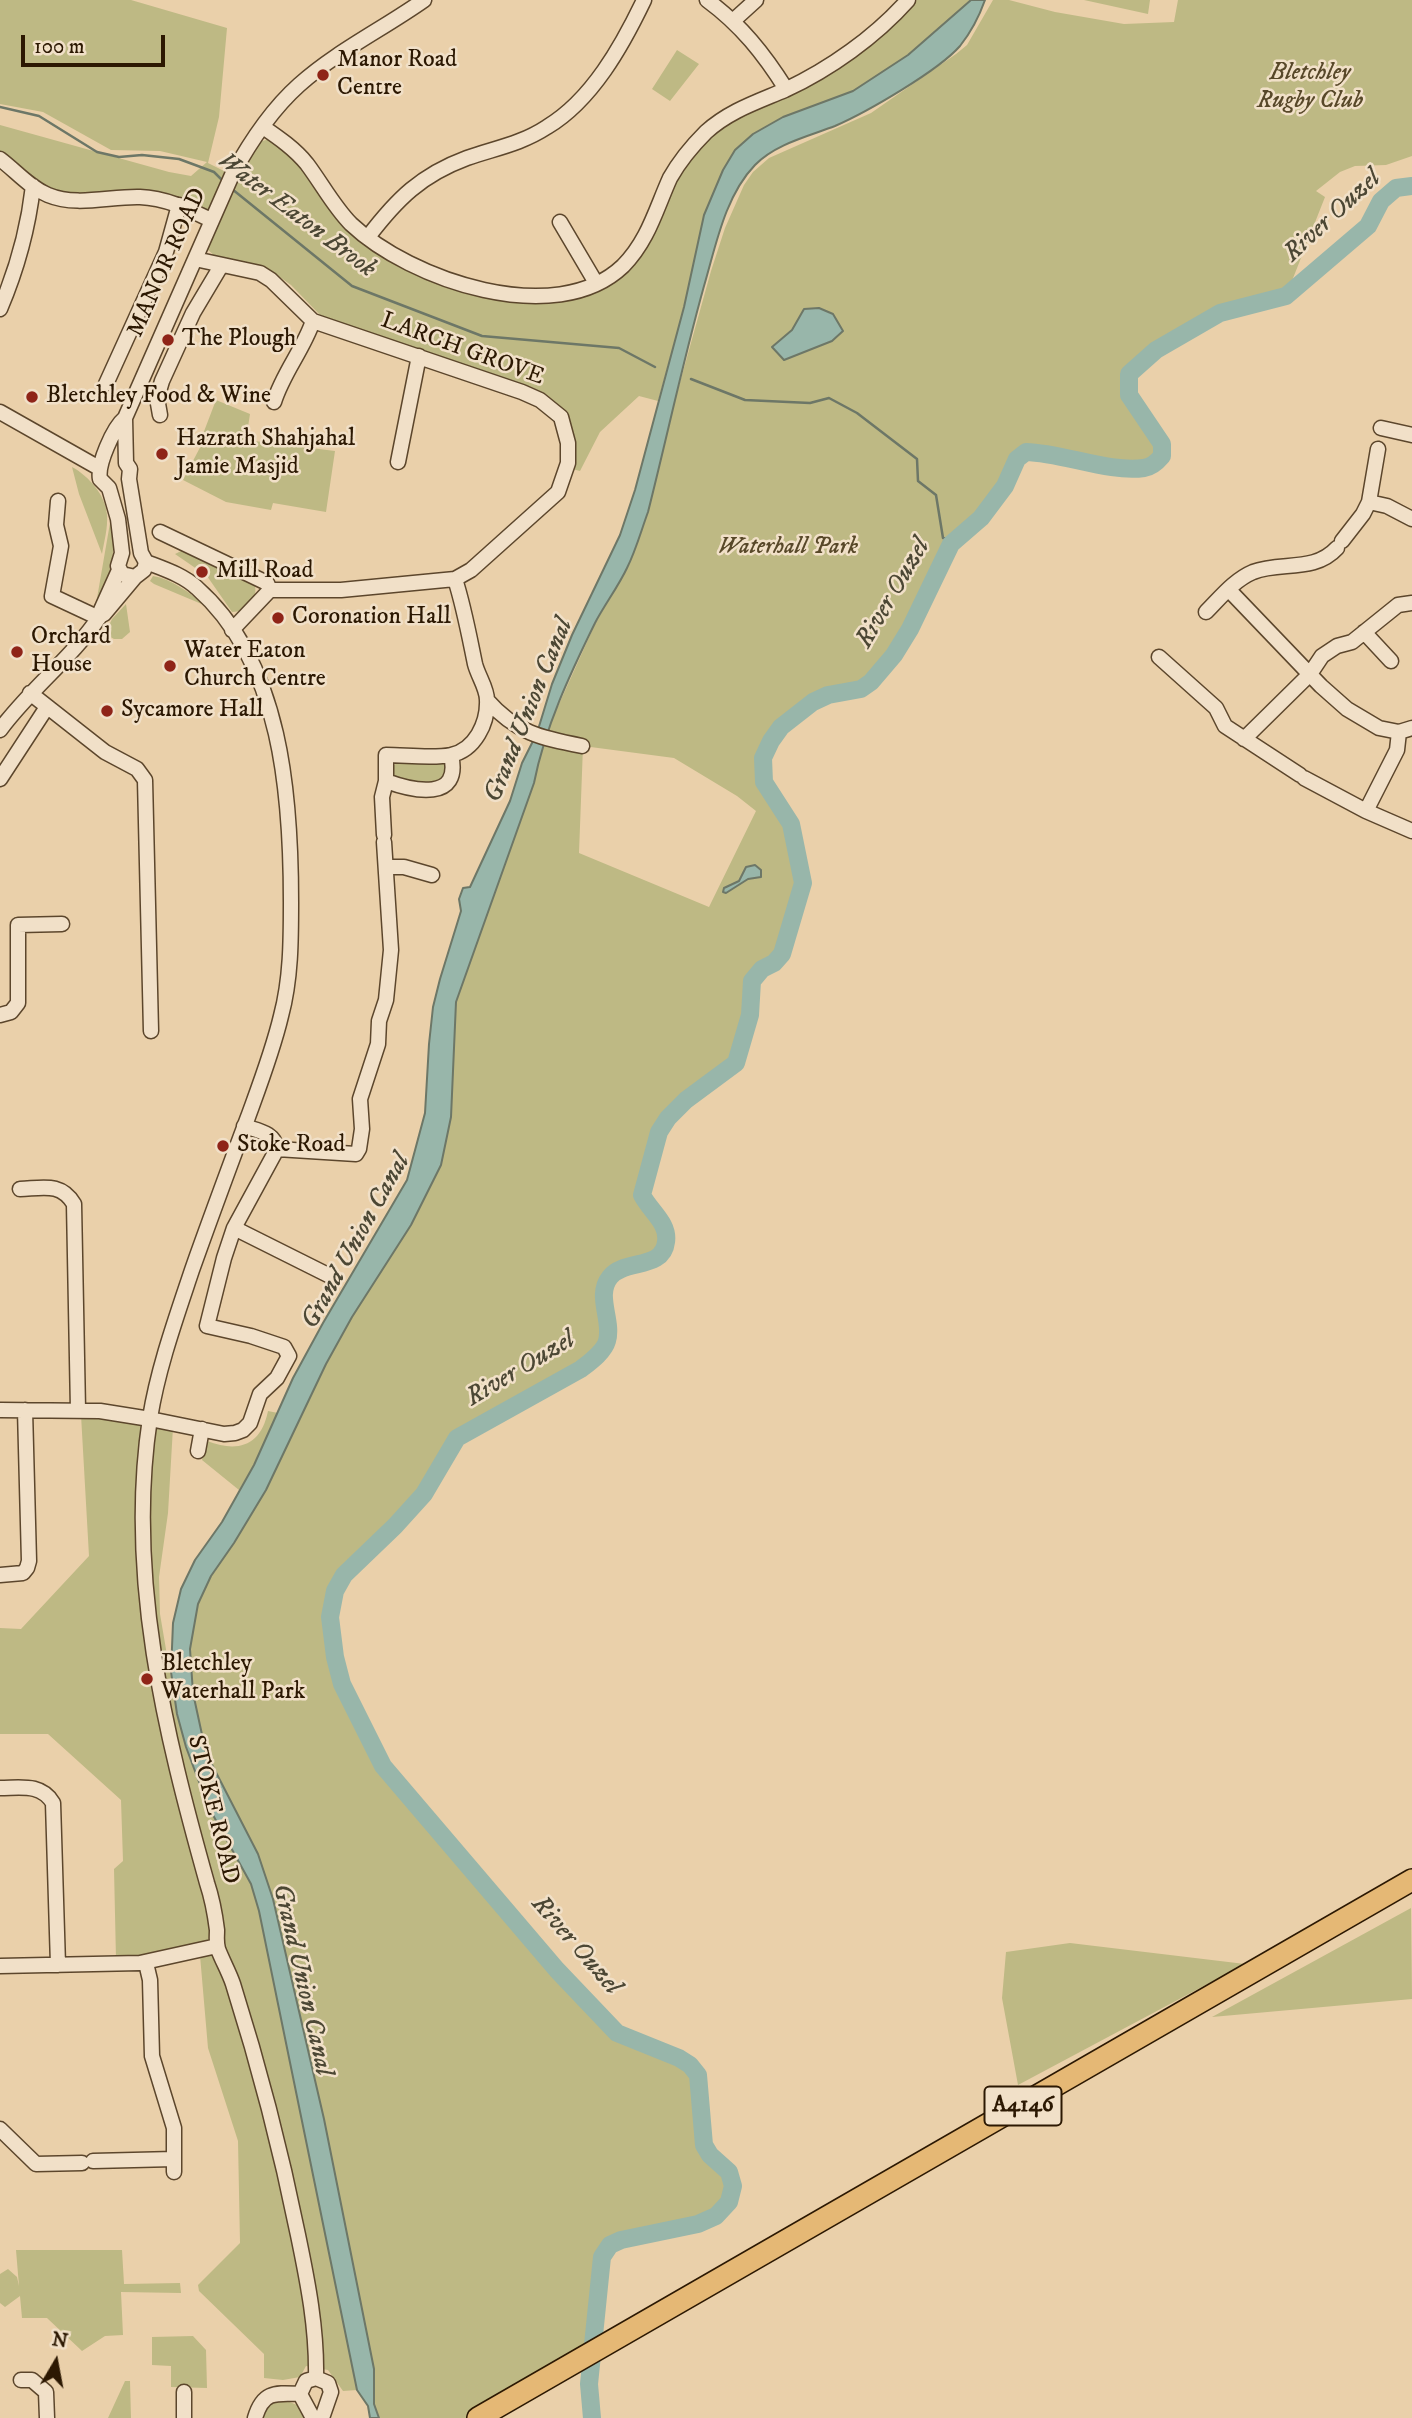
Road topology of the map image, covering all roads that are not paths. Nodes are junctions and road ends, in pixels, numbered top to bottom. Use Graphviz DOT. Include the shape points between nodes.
graph roads {
  1 [pos="644,0"];
  2 [pos="707,0"];
  3 [pos="756,0"];
  4 [pos="908,0"];
  5 [pos="420,1"];
  6 [pos="734,20"];
  7 [pos="786,89"];
  8 [pos="263,127"];
  9 [pos="0,159"];
  10 [pos="33,186"];
  11 [pos="179,205"];
  12 [pos="212,220"];
  13 [pos="560,222"];
  14 [pos="368,237"];
  15 [pos="195,259"];
  16 [pos="221,266"];
  17 [pos="596,283"];
  18 [pos="0,309"];
  19 [pos="313,321"];
  20 [pos="419,356"];
  21 [pos="106,384"];
  22 [pos="274,402"];
  23 [pos="0,412"];
  24 [pos="160,415"];
  25 [pos="125,418"];
  26 [pos="1381,428"];
  27 [pos="1412,435"];
  28 [pos="1378,449"];
  29 [pos="398,462"];
  30 [pos="126,463"];
  31 [pos="101,465"];
  32 [pos="129,479"];
  33 [pos="109,488"];
  34 [pos="58,501"];
  35 [pos="1368,502"];
  36 [pos="1412,519"];
  37 [pos="160,532"];
  38 [pos="122,553"];
  39 [pos="144,558"];
  40 [pos="120,570"];
  41 [pos="135,577"];
  42 [pos="454,579"];
  43 [pos="270,590"];
  44 [pos="1229,590"];
  45 [pos="1412,603"];
  46 [pos="1206,612"];
  47 [pos="100,617"];
  48 [pos="232,630"];
  49 [pos="1364,632"];
  50 [pos="1160,656"];
  51 [pos="1392,661"];
  52 [pos="1310,674"];
  53 [pos="30,694"];
  54 [pos="487,700"];
  55 [pos="47,707"];
  56 [pos="0,730"];
  57 [pos="1406,730"];
  58 [pos="1244,739"];
  59 [pos="582,746"];
  60 [pos="451,755"];
  61 [pos="0,779"];
  62 [pos="386,781"];
  63 [pos="1366,811"];
  64 [pos="1412,831"];
  65 [pos="386,867"];
  66 [pos="432,875"];
  67 [pos="62,924"];
  68 [pos="0,1015"];
  69 [pos="151,1031"];
  70 [pos="244,1126"];
  71 [pos="276,1149"];
  72 [pos="20,1189"];
  73 [pos="234,1228"];
  74 [pos="328,1275"];
  75 [pos="0,1410"];
  76 [pos="25,1410"];
  77 [pos="78,1410"];
  78 [pos="150,1419"];
  79 [pos="202,1429"];
  80 [pos="198,1451"];
  81 [pos="0,1575"];
  82 [pos="0,1788"];
  83 [pos="1412,1880"];
  84 [pos="217,1945"];
  85 [pos="146,1962"];
  86 [pos="58,1965"];
  87 [pos="0,1966"];
  88 [pos="0,2129"];
  89 [pos="316,2378"];
  90 [pos="20,2380"];
  91 [pos="184,2392"];
  92 [pos="306,2406"];
  93 [pos="325,2411"];
  94 [pos="47,2418"];
  95 [pos="184,2418"];
  96 [pos="255,2418"];
  97 [pos="478,2418"];
  1 -- 14 [label="street" via="610,63 550,126 518,144 466,159 425,178 391,206"];
  2 -- 6 [label="street"];
  3 -- 6 [label="street"];
  4 -- 7 [label="street" via="836,61"];
  5 -- 8 [label="street, MANOR ROAD" via="299,85"];
  6 -- 7 [label="street"];
  7 -- 17 [label="street" via="737,110 689,150 671,176 644,240 622,267"];
  8 -- 12 [label="street, MANOR ROAD" via="232,175"];
  8 -- 14 [label="street" via="305,162 351,223"];
  9 -- 10 [label="street"];
  10 -- 11 [label="street" via="67,200 140,197"];
  10 -- 18 [label="street" via="29,227"];
  11 -- 12 [label="street"];
  11 -- 21 [label="street" via="166,252"];
  12 -- 15 [label="street, MANOR ROAD"];
  13 -- 17 [label="street"];
  14 -- 17 [label="street" via="405,260 483,290 545,298"];
  15 -- 16 [label="street, LARCH GROVE"];
  15 -- 25 [label="street, MANOR ROAD"];
  16 -- 19 [label="street, LARCH GROVE" via="271,280"];
  16 -- 24 [label="street" via="162,381 157,398"];
  19 -- 20 [label="street, LARCH GROVE"];
  19 -- 22 [label="street"];
  20 -- 29 [label="street"];
  20 -- 42 [label="street, LARCH GROVE" via="540,400 561,417 568,443 568,463 558,492 471,570"];
  23 -- 31 [label="street"];
  25 -- 30 [label="street, MANOR ROAD"];
  25 -- 31 [label="street, MANOR ROAD"];
  26 -- 27 [label="street"];
  28 -- 35 [label="street"];
  30 -- 31 [label="street" via="116,457"];
  30 -- 32 [label="street"];
  31 -- 33 [label="street" via="100,479"];
  32 -- 33 [label="street" via="121,487"];
  32 -- 39 [label="street"];
  33 -- 38 [label="street"];
  34 -- 47 [label="street" via="56,525 61,546 52,596"];
  35 -- 36 [label="street"];
  35 -- 44 [label="street" via="1328,558 1316,564 1253,572"];
  37 -- 43 [label="street" via="267,583"];
  38 -- 39 [label="street" via="134,550"];
  38 -- 40 [label="street"];
  39 -- 41 [label="street" via="142,573"];
  39 -- 48 [label="street, STOKE ROAD" via="193,584"];
  40 -- 41 [label="street"];
  40 -- 47 [label="street"];
  41 -- 47 [label="street"];
  42 -- 43 [label="street" via="341,590"];
  42 -- 54 [label="street"];
  43 -- 48 [label="street"];
  44 -- 46 [label="street"];
  44 -- 52 [label="street"];
  45 -- 49 [label="street" via="1398,605"];
  47 -- 53 [label="street"];
  48 -- 70 [label="street, STOKE ROAD" via="255,670 274,725 291,858 284,1005"];
  49 -- 51 [label="street"];
  49 -- 52 [label="street" via="1322,656"];
  50 -- 58 [label="street" via="1216,708 1225,726"];
  52 -- 57 [label="street" via="1347,709 1379,727"];
  52 -- 58 [label="street"];
  53 -- 55 [label="street"];
  53 -- 56 [label="street"];
  54 -- 59 [label="street" via="503,718 531,733"];
  54 -- 60 [label="street" via="478,736 466,749"];
  55 -- 61 [label="street"];
  55 -- 69 [label="street" via="105,752 137,769 145,780"];
  57 -- 63 [label="street"];
  58 -- 63 [label="street"];
  60 -- 62 [label="street" via="386,755"];
  60 -- 62 [label="street" via="453,777 439,790"];
  62 -- 65 [label="street" via="382,797"];
  63 -- 64 [label="street"];
  65 -- 66 [label="street"];
  65 -- 71 [label="street" via="391,950 378,1044 360,1099 359,1149 356,1154"];
  67 -- 68 [label="street" via="18,925 18,1003 11,1012"];
  70 -- 71 [label="street" via="270,1136"];
  70 -- 78 [label="street, STOKE ROAD" via="184,1295"];
  71 -- 73 [label="street"];
  72 -- 77 [label="street" via="58,1188 68,1193 74,1204"];
  73 -- 74 [label="street"];
  73 -- 79 [label="street" via="207,1326 284,1347 289,1356 277,1378 260,1394 254,1417 243,1430 225,1434"];
  75 -- 76 [label="street"];
  76 -- 77 [label="street"];
  76 -- 81 [label="street" via="28,1565 20,1574"];
  77 -- 78 [label="street"];
  78 -- 79 [label="street"];
  78 -- 84 [label="street, STOKE ROAD" via="144,1491 149,1625 183,1797 211,1895"];
  79 -- 80 [label="street"];
  82 -- 86 [label="street" via="35,1788 53,1803"];
  83 -- 97 [label="highway, A4146"];
  84 -- 85 [label="street"];
  84 -- 89 [label="street, STOKE ROAD" via="232,1981 284,2164 313,2313"];
  85 -- 86 [label="street"];
  85 -- 88 [label="street" via="152,2060 174,2128 174,2166 36,2164"];
  86 -- 87 [label="street"];
  89 -- 92 [label="street" via="306,2381"];
  89 -- 93 [label="street" via="330,2387"];
  90 -- 94 [label="street" via="32,2380 46,2392"];
  91 -- 95 [label="street"];
  92 -- 93 [label="street"];
  92 -- 96 [label="street" via="270,2396 259,2405"];
}
